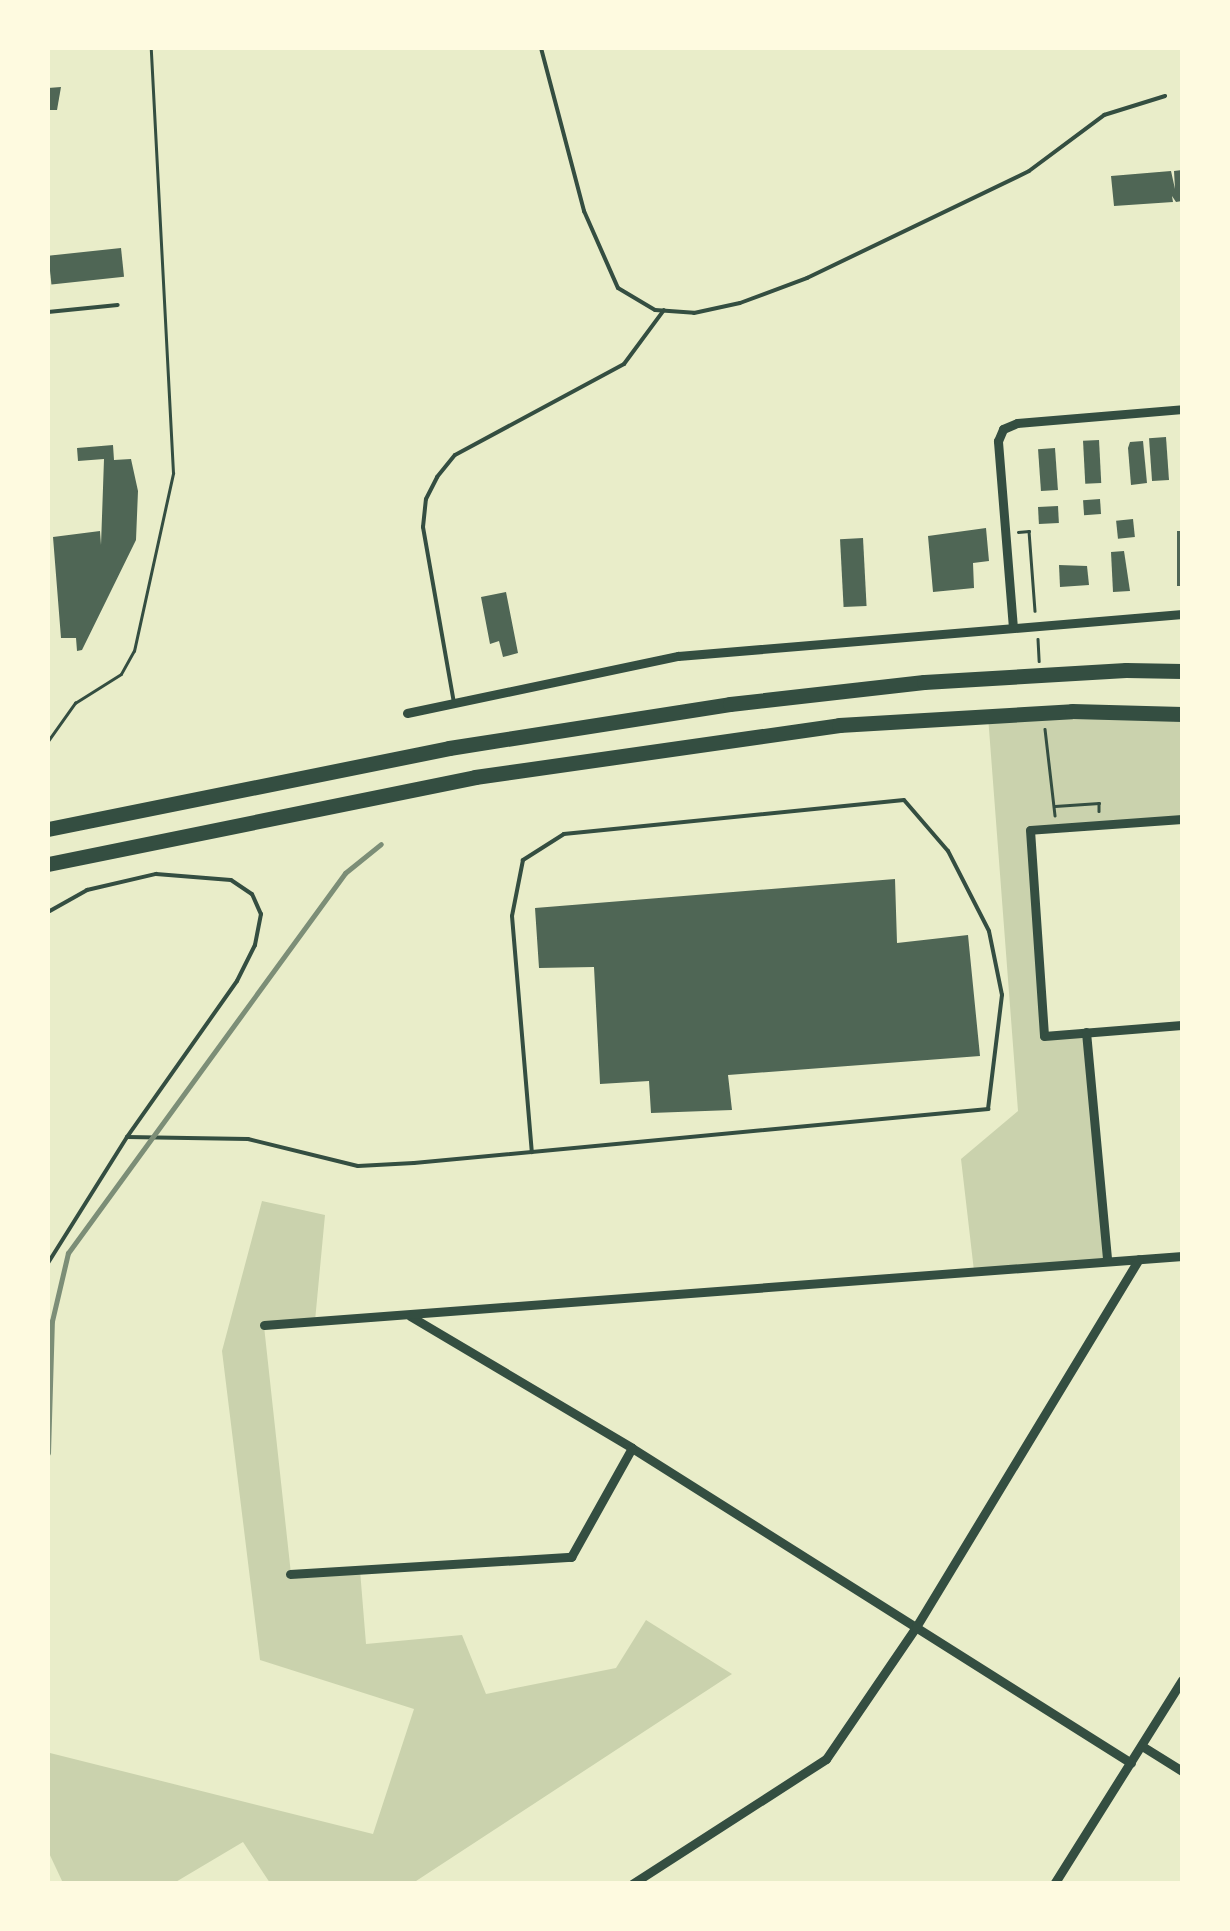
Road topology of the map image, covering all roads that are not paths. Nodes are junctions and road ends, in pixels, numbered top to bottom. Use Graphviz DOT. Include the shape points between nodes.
graph roads {
  1 [pos="541,48"];
  2 [pos="1165,96"];
  3 [pos="118,306"];
  4 [pos="664,310"];
  5 [pos="48,312"];
  6 [pos="1182,409"];
  7 [pos="1182,614"];
  8 [pos="1013,628"];
  9 [pos="1182,671"];
  10 [pos="454,704"];
  11 [pos="408,714"];
  12 [pos="1181,714"];
  13 [pos="1182,818"];
  14 [pos="50,828"];
  15 [pos="48,864"];
  16 [pos="48,912"];
  17 [pos="1182,1025"];
  18 [pos="1086,1032"];
  19 [pos="128,1137"];
  20 [pos="532,1152"];
  21 [pos="1182,1256"];
  22 [pos="1140,1258"];
  23 [pos="1108,1260"];
  24 [pos="48,1263"];
  25 [pos="408,1315"];
  26 [pos="264,1325"];
  27 [pos="632,1448"];
  28 [pos="290,1574"];
  29 [pos="916,1628"];
  30 [pos="1182,1680"];
  31 [pos="1142,1746"];
  32 [pos="1131,1764"];
  33 [pos="1182,1772"];
  34 [pos="632,1884"];
  35 [pos="1054,1884"];
  1 -- 4 [label="lane" via="584,212 618,288"];
  2 -- 4 [label="lane" via="1104,116 1030,170 807,278 694,313"];
  3 -- 5 [label="lane"];
  4 -- 10 [label="lane" via="624,364 455,455 437,478 423,527"];
  6 -- 8 [label="street" via="1017,422 1003,429 998,441"];
  7 -- 8 [label="street"];
  8 -- 10 [label="street" via="678,656"];
  9 -- 14 [label="highway" via="924,682 730,704 450,748"];
  10 -- 11 [label="street"];
  12 -- 15 [label="highway" via="1072,712 839,725 474,778"];
  13 -- 18 [label="street" via="1030,830 1044,1036"];
  16 -- 19 [label="lane" via="87,890 156,874 231,880 252,894 261,914 237,981"];
  17 -- 18 [label="street"];
  18 -- 23 [label="street"];
  19 -- 20 [label="lane" via="248,1139 358,1166"];
  19 -- 24 [label="lane"];
  20 -- 20 [label="lane" via="988,1110 1002,995 989,931 948,850 904,800 564,834 522,860 512,916"];
  21 -- 22 [label="street"];
  22 -- 23 [label="street"];
  22 -- 29 [label="street"];
  23 -- 25 [label="street"];
  25 -- 26 [label="street"];
  25 -- 27 [label="street"];
  27 -- 28 [label="street" via="571,1557"];
  27 -- 29 [label="street"];
  29 -- 32 [label="street"];
  29 -- 34 [label="street" via="826,1759"];
  30 -- 31 [label="street"];
  31 -- 32 [label="street"];
  31 -- 33 [label="street"];
  32 -- 35 [label="street"];
}
